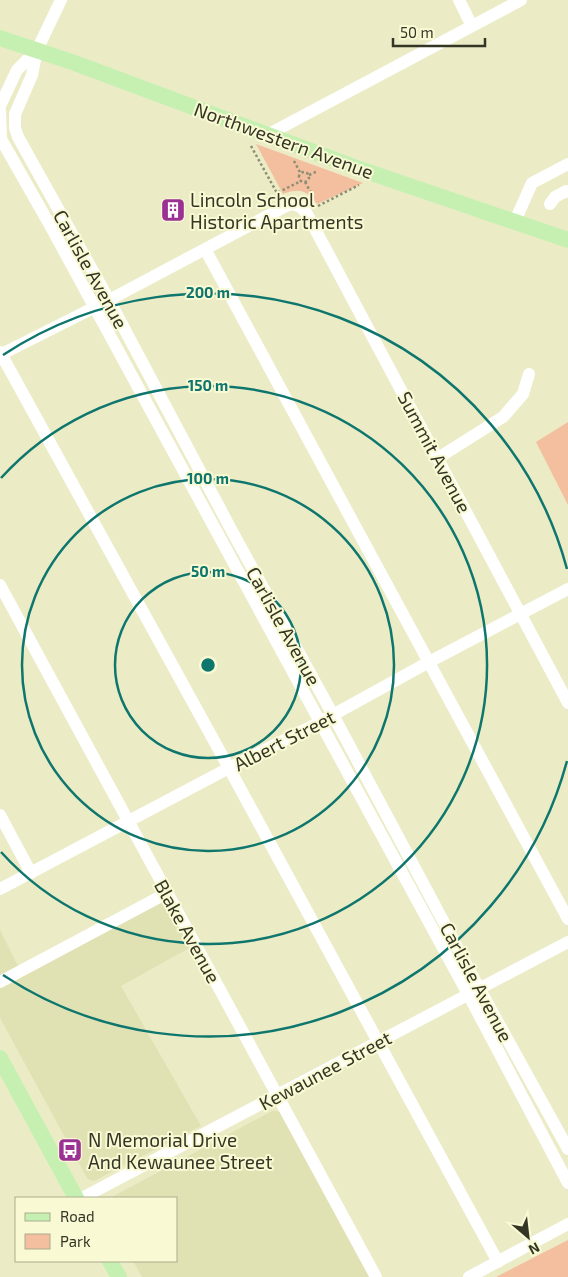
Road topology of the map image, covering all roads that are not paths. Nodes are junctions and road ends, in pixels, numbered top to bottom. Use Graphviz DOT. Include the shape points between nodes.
graph roads {
  1 [pos="61,0"];
  2 [pos="459,0"];
  3 [pos="521,0"];
  4 [pos="472,26"];
  5 [pos="0,38"];
  6 [pos="37,50"];
  7 [pos="0,108"];
  8 [pos="267,134"];
  9 [pos="0,138"];
  10 [pos="568,164"];
  11 [pos="568,192"];
  12 [pos="550,204"];
  13 [pos="514,221"];
  14 [pos="568,240"];
  15 [pos="205,249"];
  16 [pos="108,300"];
  17 [pos="94,308"];
  18 [pos="0,354"];
  19 [pos="530,374"];
  20 [pos="438,458"];
  21 [pos="233,533"];
  22 [pos="220,540"];
  23 [pos="0,585"];
  24 [pos="568,589"];
  25 [pos="520,614"];
  26 [pos="429,662"];
  27 [pos="568,703"];
  28 [pos="333,715"];
  29 [pos="320,722"];
  30 [pos="229,768"];
  31 [pos="0,815"];
  32 [pos="128,821"];
  33 [pos="31,873"];
  34 [pos="0,889"];
  35 [pos="167,893"];
  36 [pos="568,919"];
  37 [pos="568,942"];
  38 [pos="0,982"];
  39 [pos="479,988"];
  40 [pos="468,994"];
  41 [pos="378,1042"];
  42 [pos="0,1058"];
  43 [pos="277,1095"];
  44 [pos="568,1149"];
  45 [pos="568,1183"];
  46 [pos="75,1197"];
  47 [pos="84,1197"];
  48 [pos="568,1224"];
  49 [pos="111,1262"];
  50 [pos="498,1262"];
  51 [pos="119,1277"];
  52 [pos="376,1277"];
  53 [pos="469,1277"];
  1 -- 6 [label="street"];
  2 -- 4 [label="street"];
  3 -- 4 [label="street"];
  4 -- 8 [label="street"];
  5 -- 6 [label="main road, Northwestern Avenue"];
  6 -- 7 [label="street, Carlisle Avenue" via="17,70"];
  6 -- 8 [label="main road, Northwestern Avenue"];
  6 -- 16 [label="street, Carlisle Avenue" via="32,75 15,114 15,128"];
  7 -- 9 [label="street, Carlisle Avenue"];
  8 -- 13 [label="main road, Northwestern Avenue"];
  9 -- 17 [label="street, Carlisle Avenue"];
  10 -- 13 [label="street" via="532,183"];
  11 -- 12 [label="street" via="555,197"];
  13 -- 14 [label="main road, Northwestern Avenue"];
  15 -- 16 [label="street"];
  15 -- 20 [label="street, Summit Avenue" via="290,204 303,208"];
  15 -- 26 [label="street"];
  16 -- 17 [label="street"];
  16 -- 21 [label="street, Carlisle Avenue"];
  17 -- 18 [label="street"];
  17 -- 22 [label="street, Carlisle Avenue"];
  18 -- 30 [label="street"];
  19 -- 20 [label="street" via="523,394 503,417"];
  20 -- 25 [label="street, Summit Avenue"];
  21 -- 22 [label="street"];
  21 -- 28 [label="street, Carlisle Avenue"];
  22 -- 29 [label="street, Carlisle Avenue"];
  23 -- 32 [label="street, Blake Avenue"];
  24 -- 25 [label="street, Albert Street"];
  25 -- 26 [label="street, Albert Street"];
  25 -- 27 [label="street, Summit Avenue"];
  26 -- 28 [label="street, Albert Street"];
  26 -- 36 [label="street"];
  28 -- 29 [label="street, Albert Street"];
  28 -- 39 [label="street, Carlisle Avenue"];
  29 -- 30 [label="street, Albert Street"];
  29 -- 40 [label="street, Carlisle Avenue"];
  30 -- 32 [label="street, Albert Street"];
  30 -- 41 [label="street"];
  31 -- 33 [label="street"];
  32 -- 33 [label="street, Albert Street"];
  32 -- 35 [label="street, Blake Avenue"];
  33 -- 34 [label="street, Albert Street"];
  35 -- 38 [label="street"];
  35 -- 43 [label="street, Blake Avenue"];
  37 -- 39 [label="street, Kewaunee Street"];
  39 -- 40 [label="street, Kewaunee Street"];
  39 -- 44 [label="street, Carlisle Avenue"];
  40 -- 41 [label="street, Kewaunee Street"];
  40 -- 45 [label="street, Carlisle Avenue"];
  41 -- 43 [label="street, Kewaunee Street"];
  41 -- 50 [label="street"];
  42 -- 46 [label="main road"];
  43 -- 47 [label="street, Kewaunee Street"];
  43 -- 52 [label="street, Blake Avenue"];
  48 -- 50 [label="street"];
  49 -- 51 [label="main road"];
  50 -- 53 [label="street"];
}
